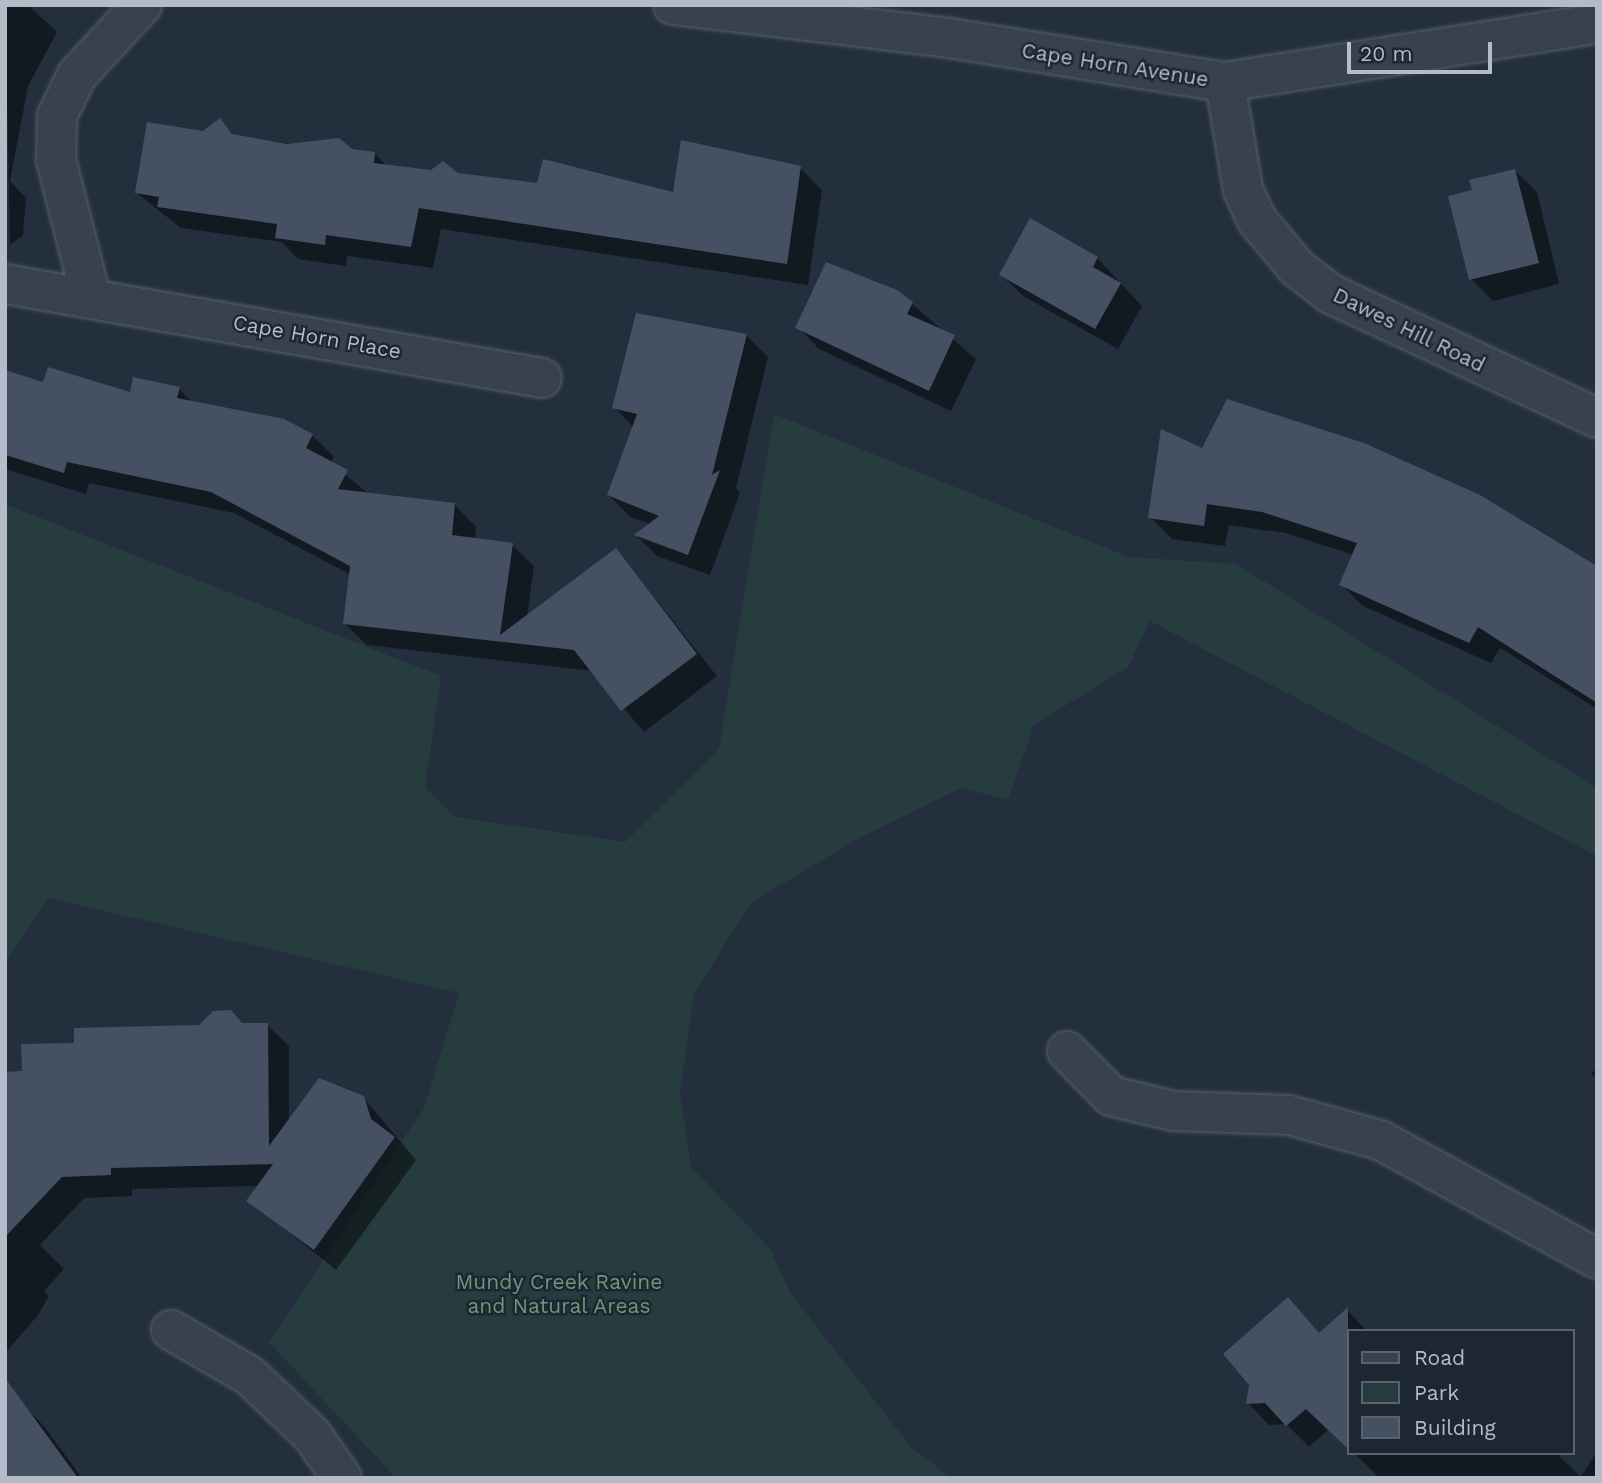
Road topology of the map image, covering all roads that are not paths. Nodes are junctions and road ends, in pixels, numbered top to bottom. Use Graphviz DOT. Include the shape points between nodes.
graph roads {
  1 [pos="142,5"];
  2 [pos="673,5"];
  3 [pos="1597,24"];
  4 [pos="1225,82"];
  5 [pos="5,284"];
  6 [pos="92,297"];
  7 [pos="542,378"];
  8 [pos="1597,418"];
  9 [pos="1067,1051"];
  10 [pos="1597,1259"];
  11 [pos="171,1330"];
  12 [pos="342,1478"];
  1 -- 6 [label="street" via="77,75 57,116 56,160"];
  2 -- 4 [label="street, Cape Horn Avenue" via="949,38"];
  3 -- 4 [label="street, Cape Horn Avenue"];
  4 -- 8 [label="street, Dawes Hill Road" via="1243,190 1256,220 1297,268 1331,294"];
  5 -- 6 [label="street, Cape Horn Place"];
  6 -- 7 [label="street, Cape Horn Place"];
  9 -- 10 [label="street" via="1111,1096 1173,1111 1289,1115 1380,1140"];
  11 -- 12 [label="street" via="250,1376 312,1435"];
}
